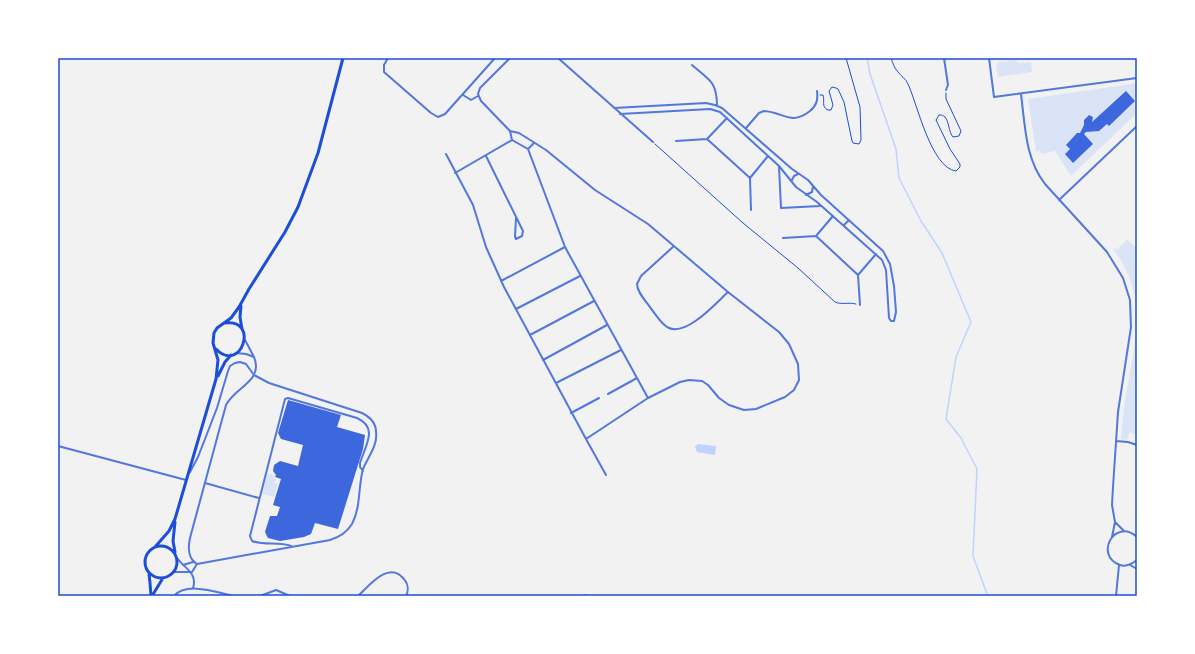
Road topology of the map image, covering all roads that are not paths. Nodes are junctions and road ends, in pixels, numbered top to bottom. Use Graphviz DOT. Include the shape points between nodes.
graph roads {
  1 [pos="343,58"];
  2 [pos="388,58"];
  3 [pos="495,58"];
  4 [pos="510,58"];
  5 [pos="558,58"];
  6 [pos="944,58"];
  7 [pos="989,58"];
  8 [pos="692,65"];
  9 [pos="1137,78"];
  10 [pos="946,90"];
  11 [pos="817,91"];
  12 [pos="1021,94"];
  13 [pos="463,95"];
  14 [pos="478,96"];
  15 [pos="687,104"];
  16 [pos="717,106"];
  17 [pos="614,108"];
  18 [pos="688,110"];
  19 [pos="620,114"];
  20 [pos="726,118"];
  21 [pos="1137,126"];
  22 [pos="746,128"];
  23 [pos="510,131"];
  24 [pos="707,139"];
  25 [pos="512,140"];
  26 [pos="676,141"];
  27 [pos="653,142"];
  28 [pos="535,143"];
  29 [pos="528,149"];
  30 [pos="446,154"];
  31 [pos="486,156"];
  32 [pos="768,156"];
  33 [pos="779,166"];
  34 [pos="455,173"];
  35 [pos="800,174"];
  36 [pos="750,178"];
  37 [pos="792,181"];
  38 [pos="813,185"];
  39 [pos="806,194"];
  40 [pos="1059,200"];
  41 [pos="821,206"];
  42 [pos="751,210"];
  43 [pos="833,216"];
  44 [pos="516,218"];
  45 [pos="849,220"];
  46 [pos="844,225"];
  47 [pos="816,236"];
  48 [pos="783,238"];
  49 [pos="674,246"];
  50 [pos="564,247"];
  51 [pos="876,254"];
  52 [pos="858,275"];
  53 [pos="580,276"];
  54 [pos="501,281"];
  55 [pos="728,292"];
  56 [pos="594,301"];
  57 [pos="242,303"];
  58 [pos="860,305"];
  59 [pos="516,309"];
  60 [pos="224,324"];
  61 [pos="607,325"];
  62 [pos="242,330"];
  63 [pos="530,335"];
  64 [pos="245,340"];
  65 [pos="216,348"];
  66 [pos="621,350"];
  67 [pos="236,353"];
  68 [pos="231,355"];
  69 [pos="254,357"];
  70 [pos="543,360"];
  71 [pos="254,375"];
  72 [pos="637,378"];
  73 [pos="216,379"];
  74 [pos="556,383"];
  75 [pos="608,394"];
  76 [pos="599,398"];
  77 [pos="648,398"];
  78 [pos="571,413"];
  79 [pos="586,439"];
  80 [pos="1116,441"];
  81 [pos="1137,445"];
  82 [pos="58,446"];
  83 [pos="363,471"];
  84 [pos="190,472"];
  85 [pos="606,475"];
  86 [pos="188,480"];
  87 [pos="205,483"];
  88 [pos="259,498"];
  89 [pos="175,519"];
  90 [pos="1115,522"];
  91 [pos="1124,532"];
  92 [pos="1112,537"];
  93 [pos="1137,537"];
  94 [pos="155,547"];
  95 [pos="292,547"];
  96 [pos="175,554"];
  97 [pos="177,558"];
  98 [pos="1137,560"];
  99 [pos="194,562"];
  100 [pos="197,564"];
  101 [pos="183,565"];
  102 [pos="1119,565"];
  103 [pos="1130,565"];
  104 [pos="1137,569"];
  105 [pos="148,572"];
  106 [pos="174,572"];
  107 [pos="192,572"];
  108 [pos="163,578"];
  109 [pos="193,588"];
  110 [pos="151,596"];
  111 [pos="174,596"];
  112 [pos="235,596"];
  113 [pos="260,596"];
  114 [pos="290,596"];
  115 [pos="358,596"];
  116 [pos="406,596"];
  117 [pos="1116,596"];
  1 -- 57 [label="main road" via="318,153 302,198 285,232"];
  2 -- 13 [label="street" via="384,72 434,116 443,115"];
  3 -- 13 [label="street"];
  4 -- 14 [label="street" via="479,89"];
  5 -- 17 [label="street"];
  6 -- 10 [label="street" via="948,87"];
  7 -- 12 [label="street" via="994,97"];
  8 -- 16 [label="street" via="715,86"];
  9 -- 12 [label="street"];
  11 -- 22 [label="street" via="815,106 800,117 792,118 764,111"];
  12 -- 40 [label="street" via="1028,142 1035,167"];
  13 -- 14 [label="street" via="471,100"];
  14 -- 23 [label="street"];
  15 -- 16 [label="street" via="706,103"];
  15 -- 17 [label="street"];
  15 -- 18 [label="street"];
  16 -- 22 [label="street"];
  17 -- 19 [label="street"];
  18 -- 19 [label="street"];
  18 -- 20 [label="street" via="713,109"];
  19 -- 27 [label="street"];
  20 -- 24 [label="street"];
  20 -- 32 [label="street"];
  21 -- 40 [label="street"];
  22 -- 35 [label="street"];
  23 -- 25 [label="street"];
  23 -- 28 [label="street" via="519,132"];
  24 -- 26 [label="street"];
  24 -- 36 [label="street"];
  25 -- 29 [label="street"];
  25 -- 31 [label="street"];
  28 -- 29 [label="street"];
  28 -- 49 [label="street" via="594,190 643,220"];
  29 -- 50 [label="street"];
  30 -- 34 [label="street"];
  31 -- 34 [label="street"];
  31 -- 44 [label="street"];
  32 -- 33 [label="street"];
  32 -- 36 [label="street"];
  33 -- 37 [label="street"];
  33 -- 41 [label="street" via="781,208"];
  34 -- 54 [label="street" via="473,205 486,247"];
  35 -- 37 [label="street" via="794,176"];
  35 -- 38 [label="street"];
  36 -- 42 [label="street"];
  37 -- 39 [label="street"];
  38 -- 39 [label="street" via="812,192"];
  38 -- 45 [label="street"];
  39 -- 41 [label="street"];
  40 -- 80 [label="street" via="1107,252 1123,278 1129,295 1131,327 1119,402"];
  41 -- 43 [label="street"];
  43 -- 46 [label="street"];
  43 -- 47 [label="street"];
  44 -- 44 [label="street" via="524,234 516,239 514,237"];
  45 -- 46 [label="street"];
  45 -- 51 [label="street" via="880,247 889,260 895,297 896,318 893,322 889,318 885,268"];
  46 -- 51 [label="street"];
  47 -- 48 [label="street"];
  47 -- 52 [label="street"];
  49 -- 55 [label="street"];
  49 -- 55 [label="street" via="639,278 637,284 639,291 667,327 677,329 692,323"];
  50 -- 53 [label="street"];
  50 -- 54 [label="street"];
  51 -- 52 [label="street"];
  52 -- 58 [label="street"];
  53 -- 56 [label="street"];
  53 -- 59 [label="street"];
  54 -- 59 [label="street"];
  55 -- 77 [label="street" via="774,328 787,342 798,367 799,378 796,388 785,397 750,410 742,410 725,402 706,383 699,380 685,381"];
  56 -- 61 [label="street"];
  56 -- 63 [label="street"];
  57 -- 60 [label="main road"];
  57 -- 62 [label="main road"];
  59 -- 63 [label="street"];
  60 -- 62 [label="main road" via="234,324"];
  60 -- 65 [label="main road" via="214,333 213,343"];
  61 -- 66 [label="street"];
  61 -- 70 [label="street"];
  62 -- 64 [label="main road"];
  63 -- 70 [label="street"];
  64 -- 67 [label="main road" via="244,345"];
  64 -- 69 [label="street"];
  65 -- 68 [label="main road" via="222,354"];
  65 -- 73 [label="main road"];
  66 -- 72 [label="street"];
  66 -- 74 [label="street"];
  67 -- 68 [label="main road"];
  67 -- 69 [label="street"];
  68 -- 73 [label="main road"];
  69 -- 71 [label="street"];
  70 -- 74 [label="street"];
  71 -- 83 [label="street" via="273,385 353,409 368,417 375,427 376,438"];
  71 -- 84 [label="street" via="242,362 230,366 217,408"];
  71 -- 87 [label="street" via="227,403"];
  72 -- 75 [label="street"];
  72 -- 77 [label="street"];
  73 -- 84 [label="main road"];
  74 -- 78 [label="street"];
  76 -- 78 [label="street"];
  77 -- 79 [label="street"];
  78 -- 79 [label="street"];
  79 -- 85 [label="street"];
  80 -- 81 [label="street"];
  80 -- 90 [label="street" via="1112,499"];
  82 -- 86 [label="street"];
  83 -- 88 [label="street" via="360,463 370,433 364,422 286,398"];
  83 -- 95 [label="street" via="355,516 348,529 334,539"];
  84 -- 86 [label="main road"];
  86 -- 89 [label="main road"];
  87 -- 88 [label="street"];
  87 -- 99 [label="street" via="189,540 189,550"];
  88 -- 95 [label="street" via="250,539 262,544 280,543"];
  89 -- 94 [label="main road" via="169,531"];
  89 -- 96 [label="main road"];
  90 -- 91 [label="street"];
  90 -- 92 [label="street"];
  91 -- 92 [label="street"];
  91 -- 93 [label="street"];
  92 -- 102 [label="street" via="1107,547 1108,553"];
  94 -- 96 [label="main road" via="166,547"];
  94 -- 105 [label="main road" via="146,558"];
  95 -- 100 [label="street"];
  96 -- 97 [label="main road"];
  97 -- 101 [label="street"];
  97 -- 106 [label="main road"];
  98 -- 103 [label="street"];
  99 -- 100 [label="street"];
  99 -- 101 [label="street"];
  100 -- 107 [label="street"];
  101 -- 107 [label="street"];
  102 -- 103 [label="street"];
  102 -- 117 [label="street"];
  103 -- 104 [label="street"];
  105 -- 108 [label="main road" via="154,577"];
  105 -- 110 [label="main road"];
  106 -- 107 [label="street"];
  106 -- 108 [label="main road"];
  107 -- 109 [label="street"];
  108 -- 110 [label="main road"];
  109 -- 111 [label="street" via="181,590"];
  109 -- 112 [label="street"];
  113 -- 114 [label="street" via="276,590"];
  115 -- 116 [label="street" via="379,576 392,573 400,575 405,581 408,588"];
}
